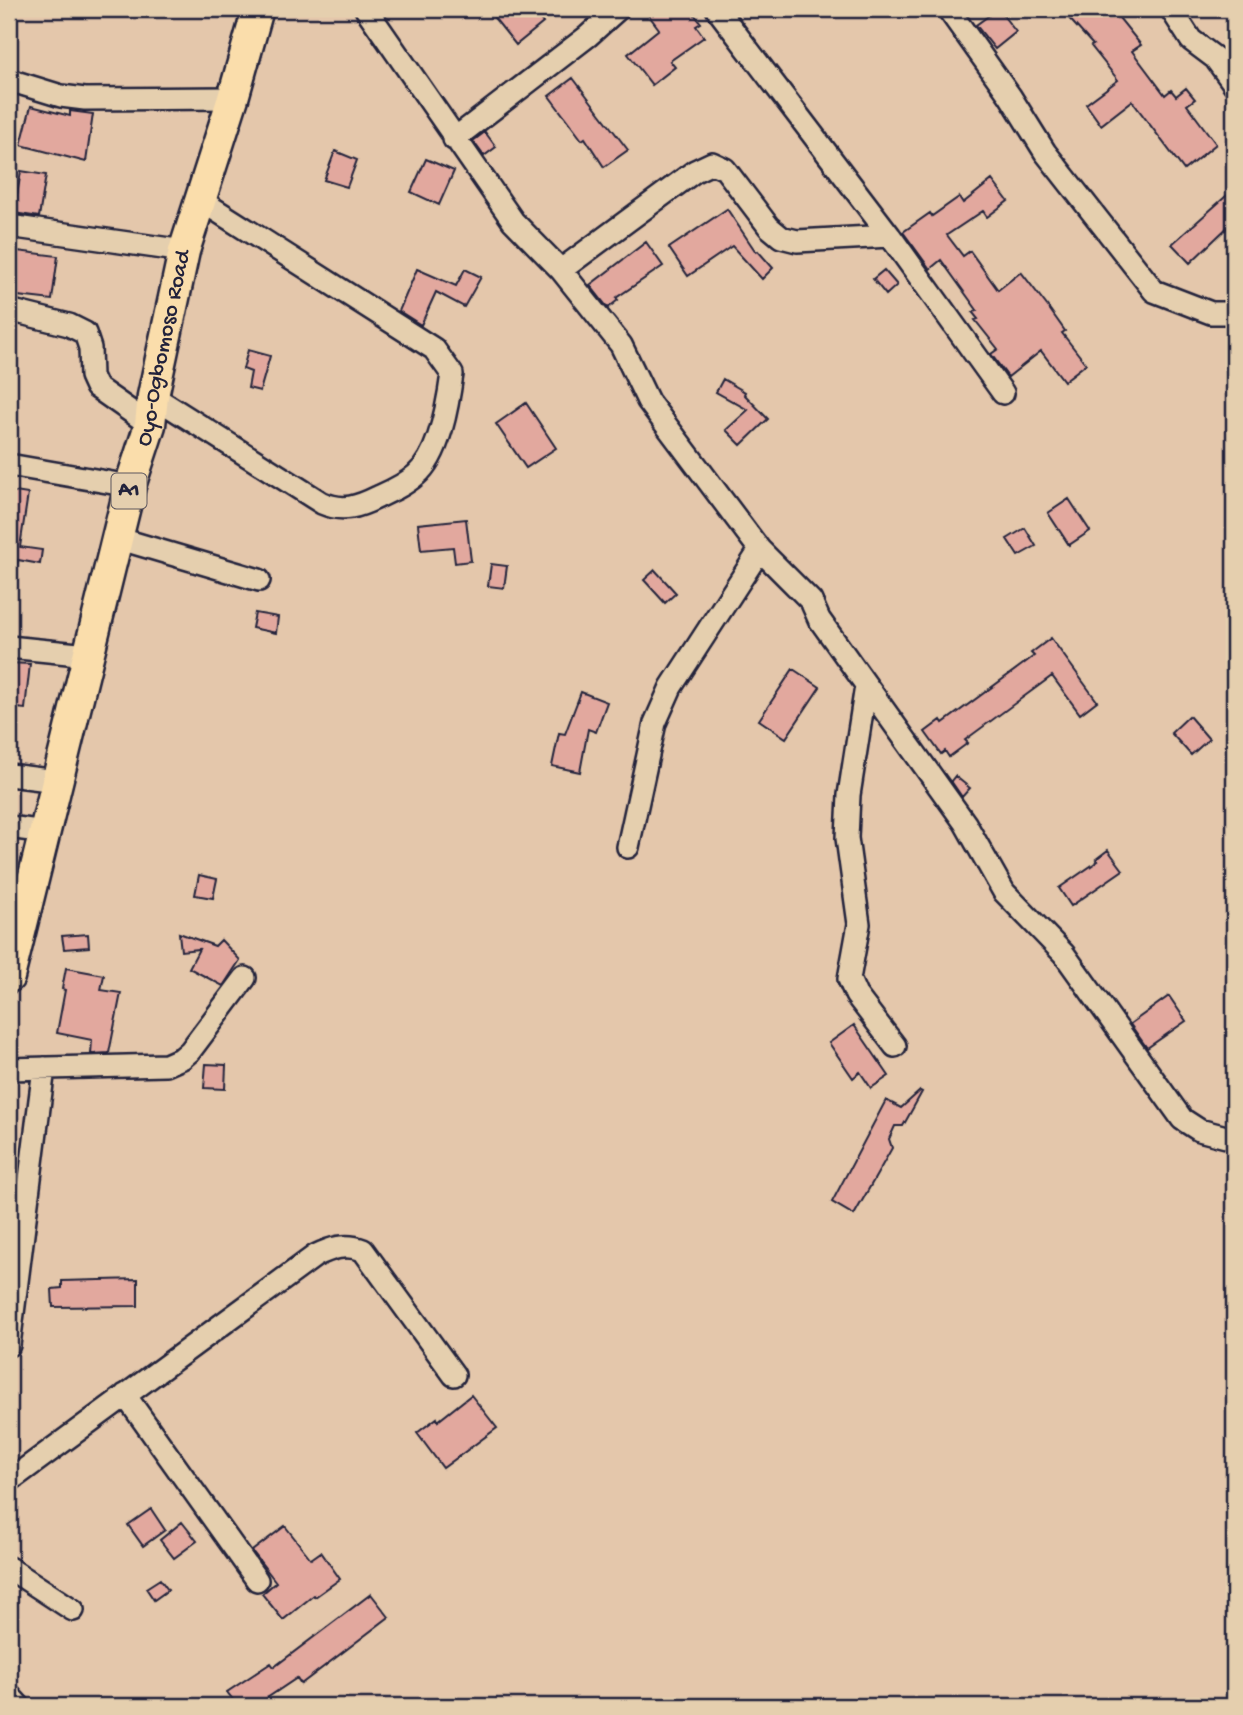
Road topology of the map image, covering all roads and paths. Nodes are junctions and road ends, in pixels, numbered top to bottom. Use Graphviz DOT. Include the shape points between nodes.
graph roads {
  1 [pos="258,9"];
  2 [pos="366,9"];
  3 [pos="618,9"];
  4 [pos="717,9"];
  5 [pos="948,9"];
  6 [pos="1171,9"];
  7 [pos="9,80"];
  8 [pos="1234,84"];
  9 [pos="233,98"];
  10 [pos="454,139"];
  11 [pos="200,200"];
  12 [pos="9,226"];
  13 [pos="890,236"];
  14 [pos="184,251"];
  15 [pos="561,270"];
  16 [pos="9,310"];
  17 [pos="1234,313"];
  18 [pos="1003,393"];
  19 [pos="151,411"];
  20 [pos="9,465"];
  21 [pos="130,486"];
  22 [pos="117,538"];
  23 [pos="760,550"];
  24 [pos="259,580"];
  25 [pos="9,647"];
  26 [pos="88,655"];
  27 [pos="866,686"];
  28 [pos="9,775"];
  29 [pos="57,781"];
  30 [pos="9,827"];
  31 [pos="45,832"];
  32 [pos="628,847"];
  33 [pos="9,977"];
  34 [pos="245,978"];
  35 [pos="895,1045"];
  36 [pos="44,1068"];
  37 [pos="9,1069"];
  38 [pos="1234,1139"];
  39 [pos="9,1345"];
  40 [pos="454,1375"];
  41 [pos="125,1395"];
  42 [pos="9,1481"];
  43 [pos="9,1567"];
  44 [pos="257,1580"];
  45 [pos="73,1610"];
  46 [pos="9,1695"];
  47 [pos="19,1706"];
  1 -- 9 [label="highway, Oyo-Ogbomoso Road / A1"];
  2 -- 10 [label="street"];
  3 -- 10 [label="street"];
  4 -- 13 [label="street"];
  5 -- 17 [label="street" via="1045,152 1154,291 1211,313"];
  6 -- 8 [label="street" via="1191,40 1215,58"];
  7 -- 9 [label="street" via="85,99"];
  9 -- 11 [label="highway, Oyo-Ogbomoso Road / A1"];
  10 -- 15 [label="street" via="513,221"];
  11 -- 14 [label="highway, Oyo-Ogbomoso Road / A1"];
  11 -- 19 [label="street" via="433,349 452,374 448,402 439,439 419,474 358,507 335,509"];
  12 -- 14 [label="street"];
  13 -- 15 [label="street" via="796,241 781,237 724,169 712,163"];
  13 -- 18 [label="street"];
  14 -- 19 [label="highway, Oyo-Ogbomoso Road / A1"];
  15 -- 23 [label="street" via="621,345 648,401"];
  16 -- 19 [label="street" via="85,333 96,387"];
  19 -- 21 [label="highway, Oyo-Ogbomoso Road / A1"];
  20 -- 21 [label="street"];
  21 -- 22 [label="highway, Oyo-Ogbomoso Road / A1"];
  22 -- 24 [label="street"];
  22 -- 26 [label="highway, Oyo-Ogbomoso Road / A1"];
  23 -- 27 [label="street" via="811,601"];
  23 -- 32 [label="street" via="671,687 655,723"];
  25 -- 26 [label="street"];
  26 -- 29 [label="highway, Oyo-Ogbomoso Road / A1"];
  27 -- 35 [label="street" via="849,795 847,838 859,924 849,979"];
  27 -- 38 [label="street" via="965,823 1004,892 1064,954 1182,1119 1199,1130"];
  28 -- 29 [label="street"];
  29 -- 31 [label="highway, Oyo-Ogbomoso Road / A1"];
  30 -- 31 [label="street"];
  31 -- 33 [label="highway, Oyo-Ogbomoso Road / A1"];
  34 -- 36 [label="street" via="182,1058 166,1065"];
  36 -- 37 [label="street"];
  36 -- 39 [label="street"];
  40 -- 41 [label="street" via="363,1250 342,1246 315,1256"];
  41 -- 42 [label="street"];
  41 -- 44 [label="street"];
  43 -- 45 [label="street"];
  46 -- 47 [label="street"];
}
